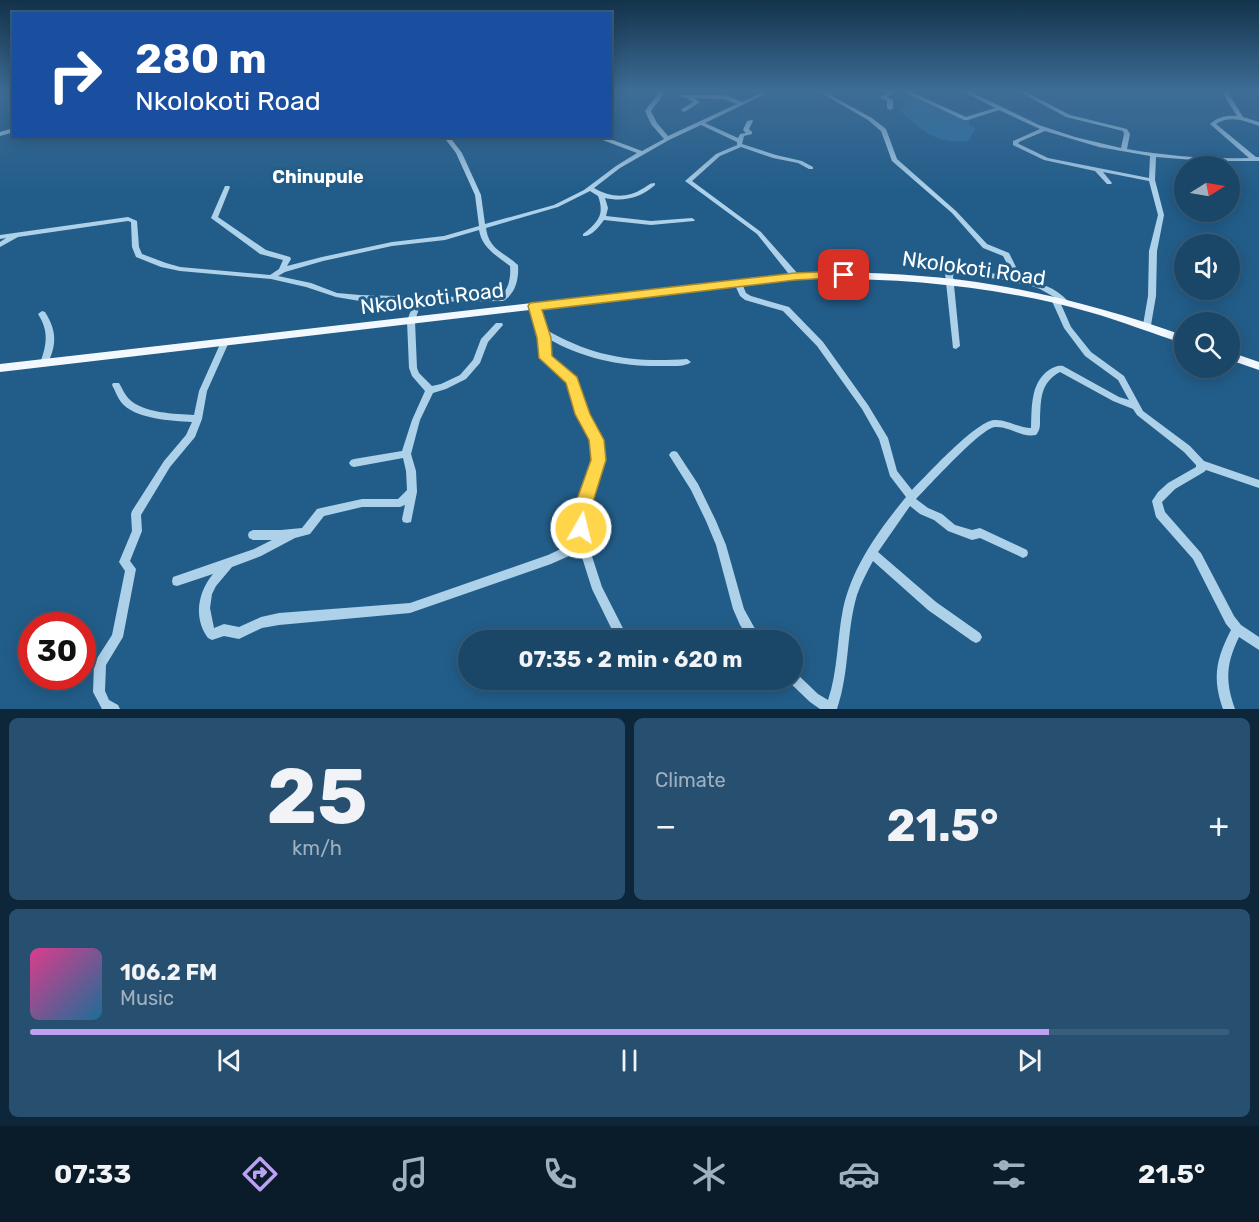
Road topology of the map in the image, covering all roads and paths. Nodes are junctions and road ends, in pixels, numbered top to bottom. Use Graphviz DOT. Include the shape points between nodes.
graph roads {
  1 [pos="654,124"];
  2 [pos="698,124"];
  3 [pos="702,124"];
  4 [pos="749,124"];
  5 [pos="876,124"];
  6 [pos="1035,124"];
  7 [pos="1101,124"];
  8 [pos="1213,124"];
  9 [pos="1045,129"];
  10 [pos="448,138"];
  11 [pos="601,138"];
  12 [pos="667,139"];
  13 [pos="739,143"];
  14 [pos="1124,149"];
  15 [pos="642,153"];
  16 [pos="1153,154"];
  17 [pos="1256,159"];
  18 [pos="812,168"];
  19 [pos="1098,170"];
  20 [pos="1152,180"];
  21 [pos="1109,183"];
  22 [pos="653,184"];
  23 [pos="227,187"];
  24 [pos="590,189"];
  25 [pos="601,196"];
  26 [pos="603,218"];
  27 [pos="692,220"];
  28 [pos="483,226"];
  29 [pos="20,233"];
  30 [pos="585,235"];
  31 [pos="0,237"];
  32 [pos="0,245"];
  33 [pos="282,270"];
  34 [pos="795,276"];
  35 [pos="271,277"];
  36 [pos="948,280"];
  37 [pos="1020,282"];
  38 [pos="738,283"];
  39 [pos="476,299"];
  40 [pos="418,300"];
  41 [pos="1060,300"];
  42 [pos="534,306"];
  43 [pos="476,312"];
  44 [pos="42,314"];
  45 [pos="411,321"];
  46 [pos="499,325"];
  47 [pos="1147,325"];
  48 [pos="542,331"];
  49 [pos="1174,336"];
  50 [pos="225,342"];
  51 [pos="956,346"];
  52 [pos="1240,359"];
  53 [pos="687,362"];
  54 [pos="44,363"];
  55 [pos="1259,366"];
  56 [pos="0,368"];
  57 [pos="117,385"];
  58 [pos="430,390"];
  59 [pos="1135,406"];
  60 [pos="198,418"];
  61 [pos="674,455"];
  62 [pos="398,458"];
  63 [pos="354,463"];
  64 [pos="1201,464"];
  65 [pos="1259,484"];
  66 [pos="412,492"];
  67 [pos="911,498"];
  68 [pos="407,519"];
  69 [pos="253,535"];
  70 [pos="291,535"];
  71 [pos="583,544"];
  72 [pos="1023,553"];
  73 [pos="872,554"];
  74 [pos="227,565"];
  75 [pos="177,581"];
  76 [pos="1238,629"];
  77 [pos="618,630"];
  78 [pos="748,630"];
  79 [pos="976,637"];
  80 [pos="1259,644"];
  81 [pos="803,688"];
  82 [pos="834,708"];
  83 [pos="114,709"];
  84 [pos="1229,709"];
  1 -- 12 [label="street"];
  2 -- 12 [label="street"];
  3 -- 13 [label="street"];
  4 -- 13 [label="street" via="748,134 742,135"];
  5 -- 37 [label="street" via="884,130 894,160 985,246 1006,255"];
  6 -- 9 [label="street"];
  7 -- 14 [label="street" via="1125,130"];
  8 -- 17 [label="street"];
  9 -- 14 [label="street"];
  9 -- 19 [label="street" via="1016,145 1046,159"];
  10 -- 28 [label="street" via="459,153 478,195"];
  11 -- 15 [label="street"];
  12 -- 15 [label="street"];
  13 -- 18 [label="street"];
  13 -- 34 [label="street" via="706,163 688,182 759,233"];
  14 -- 16 [label="street"];
  15 -- 24 [label="street"];
  16 -- 17 [label="street" via="1193,160"];
  16 -- 20 [label="street"];
  19 -- 20 [label="street"];
  19 -- 21 [label="street"];
  20 -- 47 [label="street" via="1161,215 1153,251"];
  22 -- 25 [label="street" via="635,196"];
  23 -- 33 [label="street" via="214,218 262,252 287,259"];
  24 -- 25 [label="street"];
  24 -- 28 [label="street" via="538,213"];
  25 -- 26 [label="street" via="606,209"];
  26 -- 27 [label="street" via="651,223"];
  26 -- 30 [label="street"];
  28 -- 33 [label="street" via="445,238 392,244"];
  28 -- 39 [label="street" via="484,238 512,262 514,276 507,295"];
  29 -- 31 [label="street"];
  29 -- 32 [label="street"];
  29 -- 35 [label="street" via="128,219 136,225 136,251 150,260 197,271"];
  33 -- 35 [label="street"];
  34 -- 36 [label="main road, Nkolokoti Road" via="884,275"];
  34 -- 38 [label="main road, Nkolokoti Road"];
  35 -- 40 [label="street" via="336,295"];
  36 -- 37 [label="street" via="951,272"];
  36 -- 41 [label="main road, Nkolokoti Road"];
  36 -- 51 [label="street"];
  37 -- 41 [label="street" via="1053,290"];
  38 -- 42 [label="main road, Nkolokoti Road"];
  38 -- 67 [label="street" via="748,298 792,312 820,344 852,386 883,438 893,473"];
  39 -- 40 [label="street"];
  39 -- 43 [label="street"];
  40 -- 45 [label="street"];
  41 -- 47 [label="main road, Nkolokoti Road"];
  41 -- 59 [label="street" via="1068,328 1088,354 1121,378"];
  42 -- 43 [label="main road, Nkolokoti Road"];
  42 -- 48 [label="street"];
  43 -- 45 [label="main road, Nkolokoti Road"];
  44 -- 54 [label="street" via="52,336"];
  45 -- 50 [label="main road, Nkolokoti Road"];
  45 -- 58 [label="street" via="413,368"];
  46 -- 58 [label="street" via="484,341 477,361 463,376"];
  47 -- 49 [label="main road, Nkolokoti Road"];
  48 -- 53 [label="street" via="612,361 658,365"];
  48 -- 71 [label="street" via="546,358 572,380 596,440 599,460 583,505"];
  50 -- 54 [label="main road, Nkolokoti Road"];
  50 -- 60 [label="street" via="203,390"];
  52 -- 55 [label="main road"];
  54 -- 56 [label="main road, Nkolokoti Road"];
  57 -- 60 [label="street" via="125,401 134,408"];
  58 -- 62 [label="street"];
  59 -- 64 [label="street"];
  59 -- 67 [label="street" via="1060,368 1047,374 1038,387 1033,432 987,425"];
  60 -- 83 [label="street" via="190,437 167,464 136,514 137,531 124,562 131,569 117,637 100,663 99,692 105,704"];
  61 -- 78 [label="street" via="709,515"];
  62 -- 63 [label="street"];
  62 -- 66 [label="street" via="411,471"];
  64 -- 65 [label="street"];
  64 -- 76 [label="street" via="1201,469 1173,483 1157,501 1160,514 1197,556"];
  66 -- 68 [label="street"];
  66 -- 70 [label="street" via="400,503 362,503 321,512 307,531"];
  67 -- 72 [label="street" via="952,528 972,535 980,533"];
  67 -- 73 [label="street" via="892,520"];
  69 -- 70 [label="street"];
  70 -- 74 [label="street"];
  71 -- 74 [label="street" via="410,608 279,619 239,633 224,630 212,634 203,603 206,592"];
  71 -- 77 [label="street" via="597,589"];
  73 -- 79 [label="street" via="932,606"];
  73 -- 82 [label="street" via="852,594"];
  74 -- 75 [label="street"];
  76 -- 80 [label="street"];
  76 -- 84 [label="street" via="1226,653 1221,677"];
  81 -- 82 [label="street"];
}
